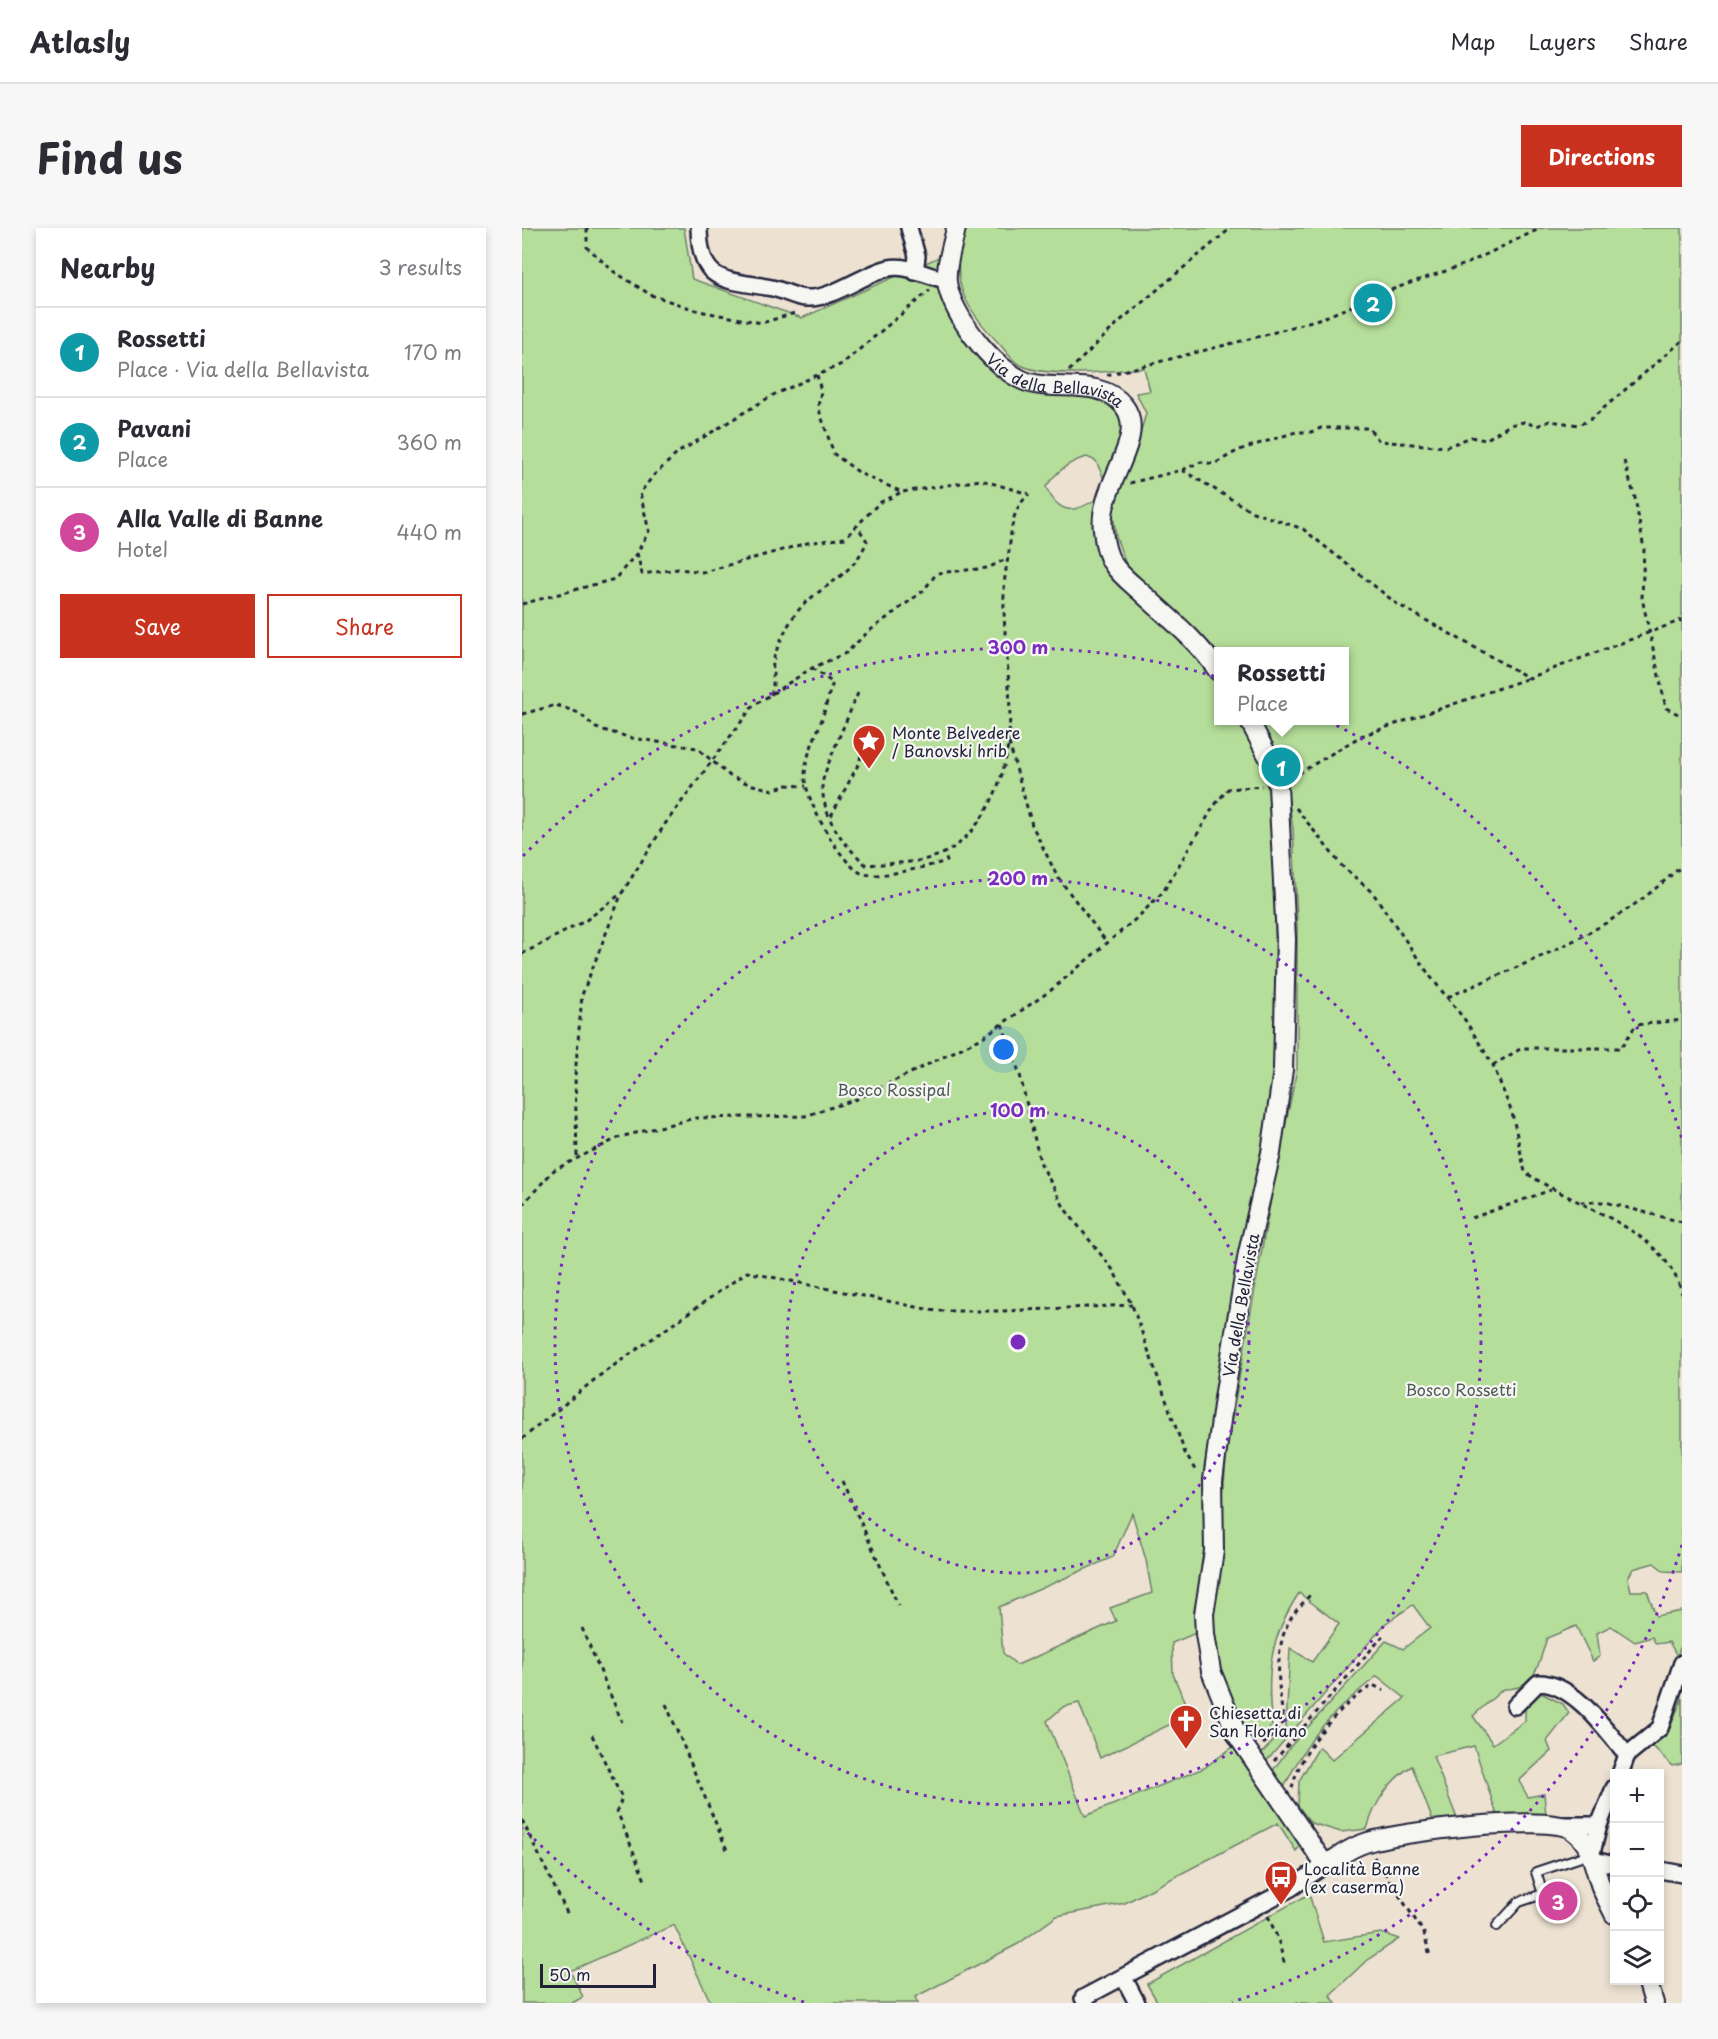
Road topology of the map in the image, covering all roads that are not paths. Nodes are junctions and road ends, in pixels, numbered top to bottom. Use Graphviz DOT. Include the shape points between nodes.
graph roads {
  1 [pos="699,228"];
  2 [pos="909,228"];
  3 [pos="956,228"];
  4 [pos="915,272"];
  5 [pos="946,280"];
  6 [pos="1214,666"];
  7 [pos="1252,725"];
  8 [pos="1682,1663"];
  9 [pos="1515,1706"];
  10 [pos="1627,1755"];
  11 [pos="1622,1769"];
  12 [pos="1610,1798"];
  13 [pos="1565,1824"];
  14 [pos="1599,1825"];
  15 [pos="1593,1857"];
  16 [pos="1610,1863"];
  17 [pos="1325,1865"];
  18 [pos="1664,1871"];
  19 [pos="1682,1874"];
  20 [pos="1610,1905"];
  21 [pos="1497,1926"];
  22 [pos="1124,1978"];
  23 [pos="1649,1985"];
  24 [pos="1085,2000"];
  25 [pos="1137,2003"];
  26 [pos="1654,2003"];
  1 -- 4 [label="street" via="700,254 706,267 716,275 807,298 889,268"];
  2 -- 4 [label="street" via="917,256"];
  3 -- 5 [label="street"];
  4 -- 5 [label="street"];
  5 -- 6 [label="street, Via della Bellavista" via="955,305 975,336 1007,371 1032,384 1110,393 1124,405 1132,422 1129,445 1103,505 1102,527 1112,564"];
  7 -- 17 [label="street, Via della Bellavista" via="1272,764 1278,786 1286,939 1283,1070 1224,1398 1213,1480 1214,1551 1204,1614 1207,1653 1225,1709 1250,1755"];
  8 -- 10 [label="street" via="1660,1728"];
  9 -- 10 [label="street" via="1538,1683 1548,1683 1592,1713"];
  10 -- 11 [label="street"];
  12 -- 14 [label="street"];
  13 -- 14 [label="street"];
  13 -- 15 [label="street" via="1581,1837"];
  13 -- 17 [label="street" via="1526,1822 1388,1837 1364,1843"];
  14 -- 15 [label="street"];
  15 -- 16 [label="street"];
  15 -- 20 [label="street"];
  15 -- 21 [label="lane" via="1536,1872 1543,1894 1519,1902"];
  17 -- 22 [label="street"];
  18 -- 19 [label="street"];
  22 -- 24 [label="street"];
  22 -- 25 [label="street"];
  23 -- 26 [label="street"];
}
